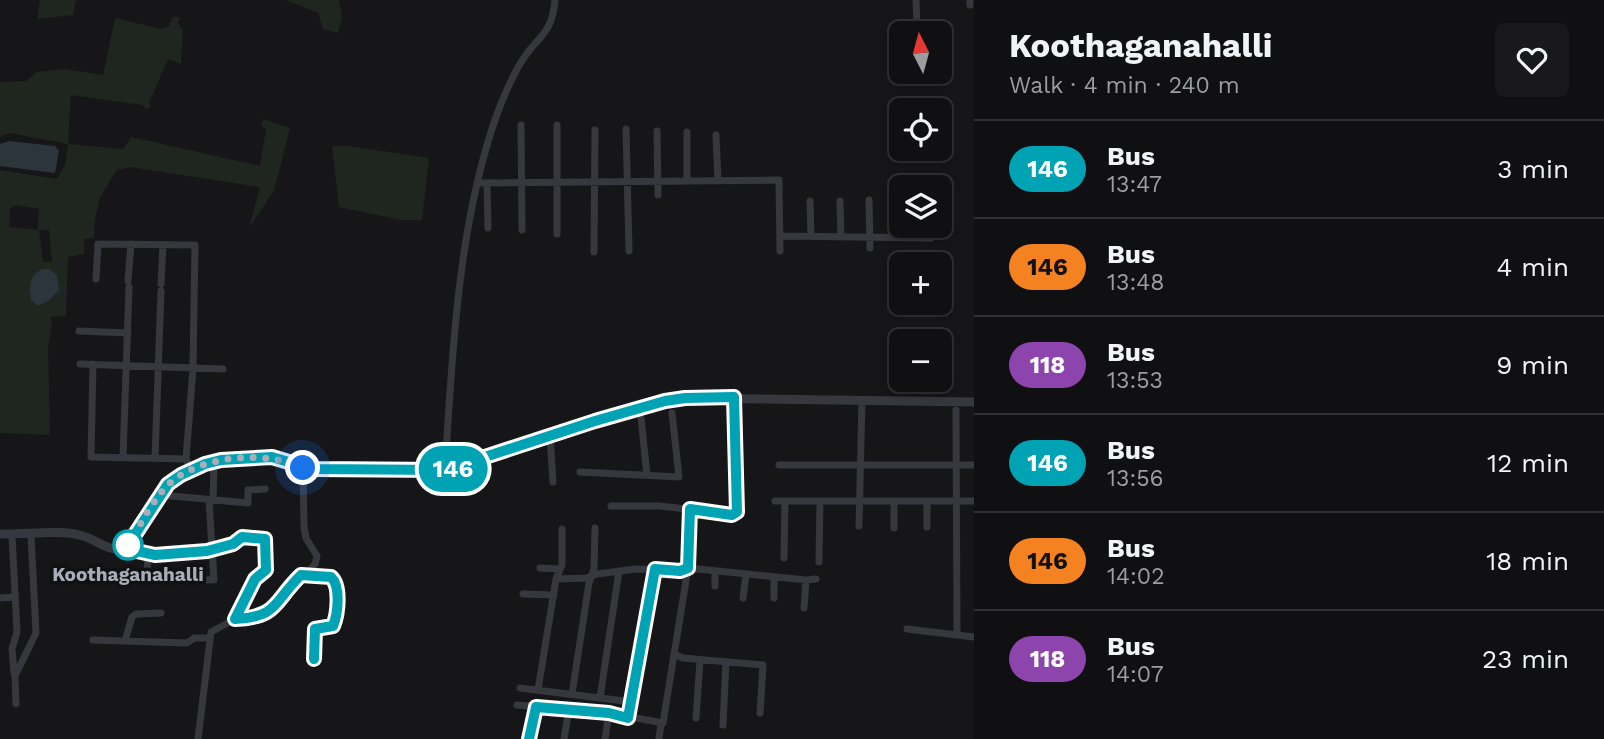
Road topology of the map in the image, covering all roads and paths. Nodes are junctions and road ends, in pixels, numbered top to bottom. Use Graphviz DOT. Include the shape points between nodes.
graph roads {
  1 [pos="555,0"];
  2 [pos="916,0"];
  3 [pos="917,21"];
  4 [pos="521,125"];
  5 [pos="557,125"];
  6 [pos="626,129"];
  7 [pos="595,130"];
  8 [pos="657,131"];
  9 [pos="687,132"];
  10 [pos="716,135"];
  11 [pos="658,181"];
  12 [pos="687,181"];
  13 [pos="718,181"];
  14 [pos="594,182"];
  15 [pos="627,182"];
  16 [pos="477,183"];
  17 [pos="487,183"];
  18 [pos="522,183"];
  19 [pos="558,183"];
  20 [pos="658,195"];
  21 [pos="869,200"];
  22 [pos="810,201"];
  23 [pos="840,201"];
  24 [pos="488,228"];
  25 [pos="522,230"];
  26 [pos="557,234"];
  27 [pos="780,236"];
  28 [pos="811,236"];
  29 [pos="841,237"];
  30 [pos="870,237"];
  31 [pos="889,237"];
  32 [pos="131,244"];
  33 [pos="163,245"];
  34 [pos="870,248"];
  35 [pos="629,251"];
  36 [pos="780,251"];
  37 [pos="594,252"];
  38 [pos="96,279"];
  39 [pos="79,331"];
  40 [pos="128,333"];
  41 [pos="80,364"];
  42 [pos="93,364"];
  43 [pos="126,365"];
  44 [pos="158,367"];
  45 [pos="193,368"];
  46 [pos="223,369"];
  47 [pos="734,397"];
  48 [pos="862,400"];
  49 [pos="974,402"];
  50 [pos="640,408"];
  51 [pos="956,410"];
  52 [pos="672,413"];
  53 [pos="550,436"];
  54 [pos="123,457"];
  55 [pos="155,458"];
  56 [pos="186,459"];
  57 [pos="214,462"];
  58 [pos="779,465"];
  59 [pos="860,465"];
  60 [pos="957,465"];
  61 [pos="974,465"];
  62 [pos="303,468"];
  63 [pos="191,470"];
  64 [pos="445,470"];
  65 [pos="580,472"];
  66 [pos="647,475"];
  67 [pos="553,482"];
  68 [pos="265,489"];
  69 [pos="161,495"];
  70 [pos="211,500"];
  71 [pos="775,501"];
  72 [pos="785,501"];
  73 [pos="820,501"];
  74 [pos="860,501"];
  75 [pos="894,501"];
  76 [pos="927,501"];
  77 [pos="957,501"];
  78 [pos="974,501"];
  79 [pos="611,506"];
  80 [pos="690,509"];
  81 [pos="859,526"];
  82 [pos="927,527"];
  83 [pos="562,528"];
  84 [pos="595,528"];
  85 [pos="894,528"];
  86 [pos="0,534"];
  87 [pos="12,535"];
  88 [pos="31,535"];
  89 [pos="123,548"];
  90 [pos="212,550"];
  91 [pos="148,555"];
  92 [pos="784,558"];
  93 [pos="818,562"];
  94 [pos="540,568"];
  95 [pos="688,568"];
  96 [pos="560,569"];
  97 [pos="655,569"];
  98 [pos="620,571"];
  99 [pos="715,572"];
  100 [pos="746,574"];
  101 [pos="301,575"];
  102 [pos="592,576"];
  103 [pos="774,577"];
  104 [pos="556,579"];
  105 [pos="816,579"];
  106 [pos="806,580"];
  107 [pos="715,586"];
  108 [pos="523,594"];
  109 [pos="554,595"];
  110 [pos="15,597"];
  111 [pos="0,598"];
  112 [pos="743,598"];
  113 [pos="774,598"];
  114 [pos="804,608"];
  115 [pos="161,613"];
  116 [pos="235,619"];
  117 [pos="907,629"];
  118 [pos="957,635"];
  119 [pos="974,638"];
  120 [pos="209,639"];
  121 [pos="93,640"];
  122 [pos="125,641"];
  123 [pos="674,654"];
  124 [pos="314,659"];
  125 [pos="700,660"];
  126 [pos="726,662"];
  127 [pos="15,676"];
  128 [pos="520,688"];
  129 [pos="538,690"];
  130 [pos="572,694"];
  131 [pos="600,698"];
  132 [pos="632,702"];
  133 [pos="16,704"];
  134 [pos="517,705"];
  135 [pos="536,707"];
  136 [pos="569,709"];
  137 [pos="609,713"];
  138 [pos="760,713"];
  139 [pos="628,718"];
  140 [pos="696,718"];
  141 [pos="661,723"];
  142 [pos="723,725"];
  143 [pos="198,739"];
  144 [pos="529,739"];
  145 [pos="564,739"];
  146 [pos="605,739"];
  147 [pos="659,739"];
  1 -- 16 [label="street" via="551,24 521,63 496,117"];
  2 -- 3 [label="street"];
  4 -- 18 [label="street"];
  5 -- 19 [label="street"];
  6 -- 15 [label="street"];
  7 -- 14 [label="street"];
  8 -- 11 [label="street"];
  9 -- 12 [label="street"];
  10 -- 13 [label="street"];
  11 -- 12 [label="street"];
  11 -- 15 [label="street"];
  11 -- 20 [label="street"];
  12 -- 13 [label="street"];
  13 -- 27 [label="street" via="779,180"];
  14 -- 15 [label="street"];
  14 -- 19 [label="street"];
  14 -- 37 [label="street"];
  15 -- 35 [label="street"];
  16 -- 17 [label="street"];
  16 -- 64 [label="street" via="466,232"];
  17 -- 18 [label="street"];
  17 -- 24 [label="street"];
  18 -- 19 [label="street"];
  18 -- 25 [label="street"];
  19 -- 26 [label="street"];
  21 -- 30 [label="street"];
  22 -- 28 [label="street"];
  23 -- 29 [label="street"];
  27 -- 28 [label="street"];
  27 -- 36 [label="street"];
  28 -- 29 [label="street"];
  29 -- 30 [label="street"];
  30 -- 31 [label="street"];
  30 -- 34 [label="street"];
  32 -- 33 [label="street"];
  32 -- 38 [label="street" via="98,244"];
  32 -- 40 [label="street"];
  33 -- 44 [label="street"];
  33 -- 45 [label="street" via="195,245"];
  39 -- 40 [label="street"];
  40 -- 43 [label="street"];
  41 -- 42 [label="street"];
  42 -- 43 [label="street"];
  42 -- 54 [label="street" via="91,457"];
  43 -- 44 [label="street"];
  43 -- 54 [label="street"];
  44 -- 45 [label="street"];
  44 -- 55 [label="street"];
  45 -- 46 [label="street"];
  45 -- 56 [label="street"];
  47 -- 48 [label="street"];
  47 -- 50 [label="street" via="685,398"];
  47 -- 80 [label="street" via="737,512"];
  48 -- 49 [label="street"];
  48 -- 59 [label="street"];
  50 -- 53 [label="street"];
  50 -- 66 [label="street"];
  51 -- 60 [label="street"];
  52 -- 66 [label="street" via="679,477"];
  53 -- 64 [label="street"];
  53 -- 67 [label="street"];
  54 -- 55 [label="street"];
  55 -- 56 [label="street"];
  56 -- 63 [label="street"];
  57 -- 62 [label="street" via="272,457"];
  57 -- 63 [label="street"];
  57 -- 70 [label="street"];
  58 -- 59 [label="street"];
  59 -- 60 [label="street"];
  59 -- 74 [label="street"];
  60 -- 61 [label="street"];
  60 -- 77 [label="street"];
  62 -- 64 [label="street"];
  62 -- 101 [label="street" via="304,527 317,556 315,564"];
  63 -- 69 [label="street" via="168,484"];
  65 -- 66 [label="street"];
  68 -- 70 [label="street" via="248,490 248,503"];
  69 -- 70 [label="street"];
  69 -- 89 [label="street"];
  70 -- 90 [label="street"];
  71 -- 72 [label="street"];
  72 -- 73 [label="street"];
  72 -- 92 [label="street"];
  73 -- 74 [label="street"];
  73 -- 93 [label="street"];
  74 -- 75 [label="street"];
  74 -- 81 [label="street"];
  75 -- 76 [label="street"];
  75 -- 85 [label="street"];
  76 -- 77 [label="street"];
  76 -- 82 [label="street"];
  77 -- 78 [label="street"];
  77 -- 118 [label="street"];
  79 -- 80 [label="street"];
  80 -- 95 [label="street"];
  83 -- 96 [label="street"];
  84 -- 102 [label="street"];
  86 -- 87 [label="street"];
  87 -- 88 [label="street"];
  87 -- 110 [label="street"];
  88 -- 89 [label="street" via="80,535 116,550"];
  88 -- 127 [label="street" via="36,633"];
  89 -- 91 [label="street"];
  90 -- 91 [label="street"];
  90 -- 91 [label="street" via="215,578 211,582 153,579 147,572"];
  90 -- 116 [label="street" via="242,537 267,541 266,570 255,579"];
  94 -- 96 [label="street"];
  95 -- 97 [label="street"];
  95 -- 99 [label="street"];
  95 -- 123 [label="street"];
  96 -- 104 [label="street"];
  97 -- 98 [label="street"];
  97 -- 132 [label="street"];
  98 -- 102 [label="street"];
  98 -- 131 [label="street"];
  99 -- 100 [label="street"];
  99 -- 107 [label="street"];
  100 -- 103 [label="street"];
  100 -- 112 [label="street"];
  101 -- 116 [label="street" via="265,615"];
  101 -- 124 [label="street" via="331,577 337,585 335,620 333,626 315,629"];
  102 -- 104 [label="street"];
  102 -- 130 [label="street"];
  103 -- 106 [label="street"];
  103 -- 113 [label="street"];
  104 -- 109 [label="street"];
  105 -- 106 [label="street"];
  106 -- 114 [label="street"];
  108 -- 109 [label="street"];
  109 -- 129 [label="street"];
  110 -- 111 [label="street"];
  110 -- 127 [label="street"];
  115 -- 122 [label="street" via="132,617"];
  116 -- 120 [label="street" via="211,632"];
  117 -- 118 [label="street"];
  118 -- 119 [label="street"];
  120 -- 122 [label="street"];
  120 -- 143 [label="street"];
  121 -- 122 [label="street"];
  123 -- 125 [label="street"];
  123 -- 141 [label="street"];
  125 -- 126 [label="street"];
  125 -- 140 [label="street"];
  126 -- 138 [label="street" via="763,665"];
  126 -- 142 [label="street"];
  127 -- 133 [label="street"];
  128 -- 129 [label="street"];
  129 -- 130 [label="street"];
  130 -- 131 [label="street"];
  131 -- 132 [label="street"];
  132 -- 139 [label="street"];
  134 -- 135 [label="street"];
  135 -- 136 [label="street"];
  135 -- 144 [label="street"];
  136 -- 137 [label="street"];
  136 -- 145 [label="street"];
  137 -- 139 [label="street"];
  137 -- 146 [label="street"];
  139 -- 141 [label="street"];
  141 -- 147 [label="street"];
}
